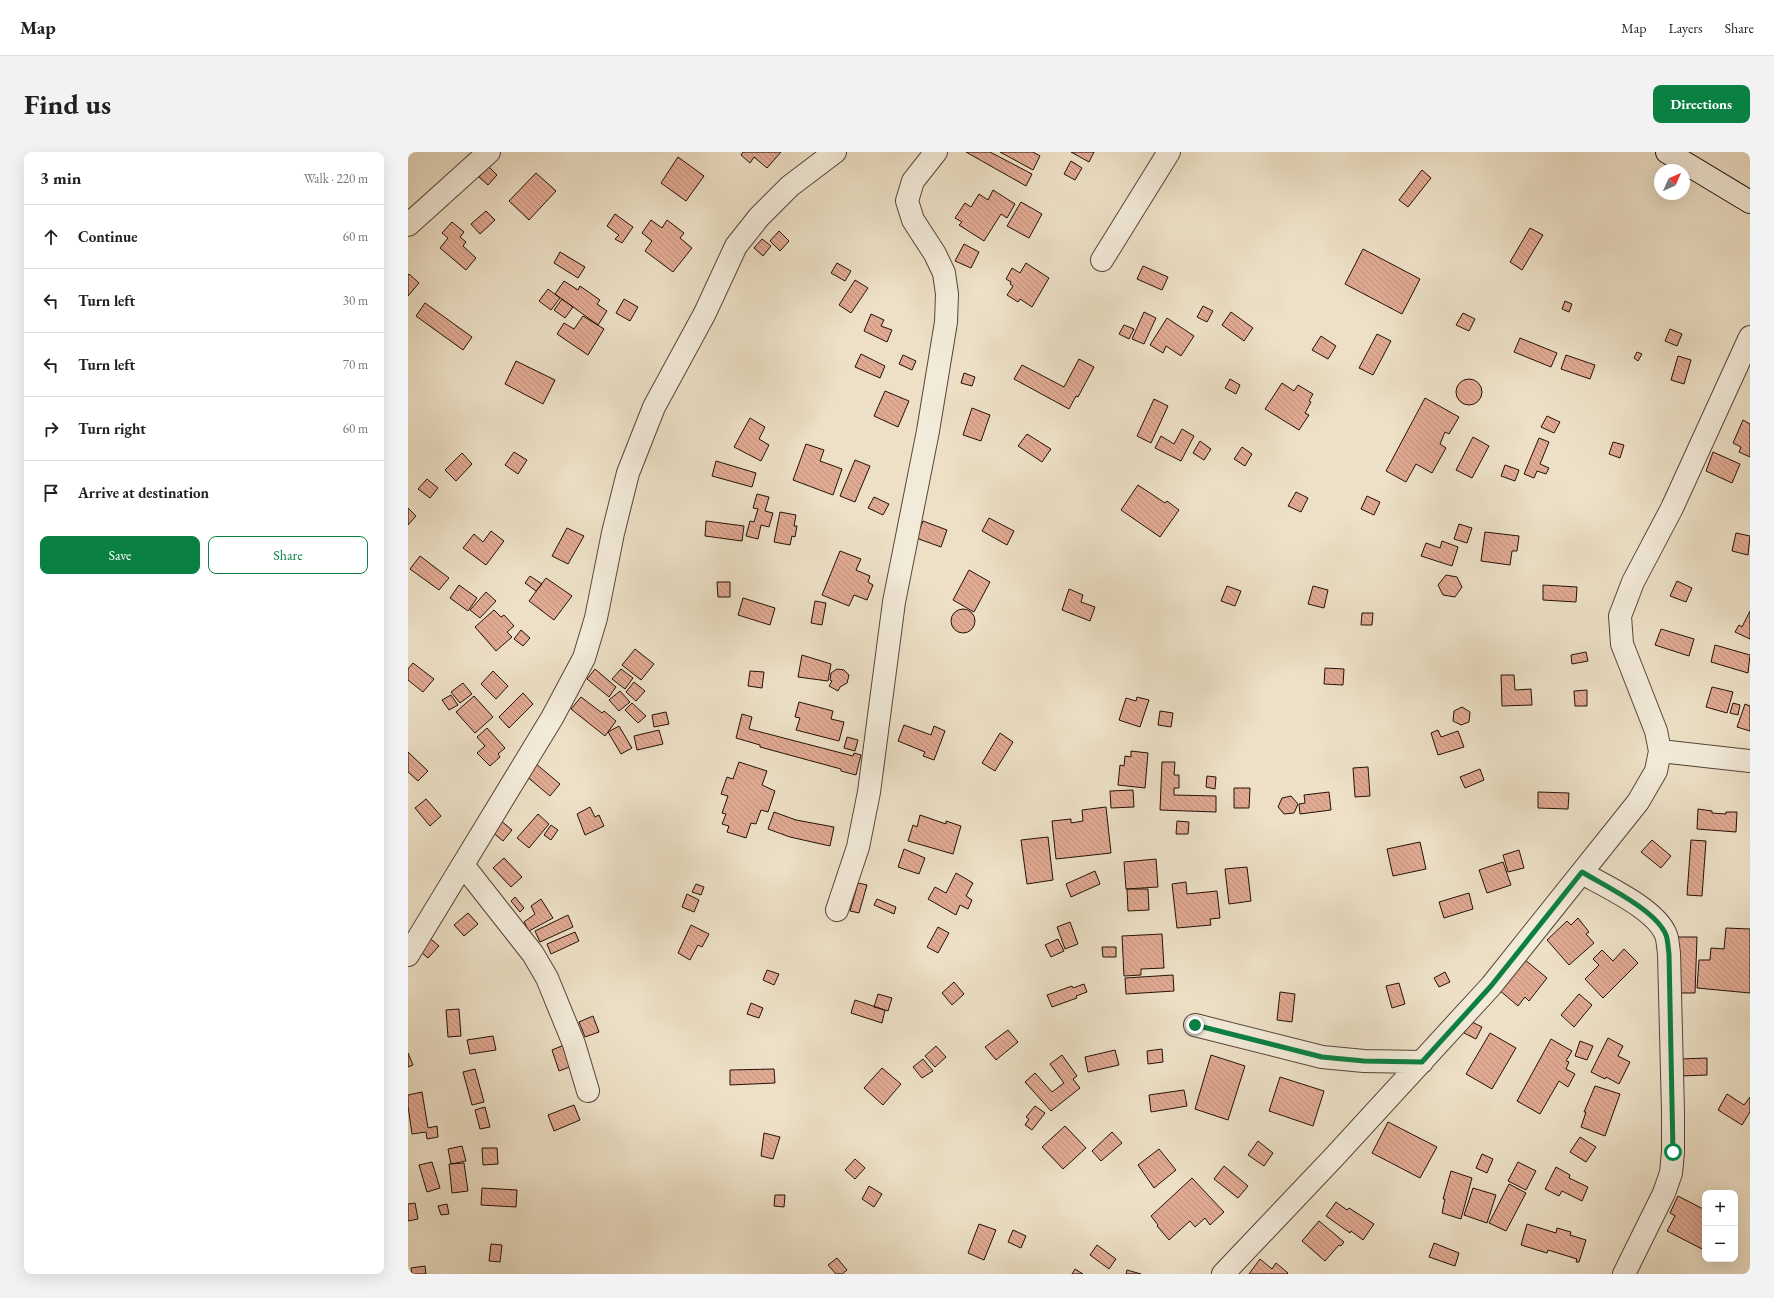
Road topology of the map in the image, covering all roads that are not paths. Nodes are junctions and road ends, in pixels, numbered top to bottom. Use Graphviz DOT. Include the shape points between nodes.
graph roads {
  1 [pos="489,152"];
  2 [pos="835,152"];
  3 [pos="936,152"];
  4 [pos="1169,152"];
  5 [pos="1667,152"];
  6 [pos="1750,202"];
  7 [pos="408,225"];
  8 [pos="1102,260"];
  9 [pos="1750,337"];
  10 [pos="1660,751"];
  11 [pos="1750,761"];
  12 [pos="463,865"];
  13 [pos="1582,872"];
  14 [pos="837,910"];
  15 [pos="408,955"];
  16 [pos="1195,1025"];
  17 [pos="1422,1062"];
  18 [pos="588,1091"];
  19 [pos="1223,1274"];
  20 [pos="1624,1274"];
  1 -- 7 [label="street"];
  2 -- 12 [label="street" via="790,186 759,217 736,246 705,313 654,407 628,472 596,618 584,658 552,718"];
  3 -- 14 [label="street" via="912,181 907,201 913,220 944,273 947,294 946,322 928,431 894,602 869,792 858,847"];
  4 -- 8 [label="street"];
  5 -- 6 [label="street"];
  9 -- 10 [label="street" via="1672,508 1633,582 1620,616 1622,644 1656,731"];
  10 -- 11 [label="street"];
  10 -- 13 [label="street" via="1656,771 1638,802"];
  12 -- 15 [label="street"];
  12 -- 18 [label="street" via="533,954 547,978 574,1044"];
  13 -- 17 [label="street" via="1491,986"];
  13 -- 20 [label="street" via="1640,907 1654,919 1666,935 1669,954 1673,1112 1671,1173 1664,1193"];
  16 -- 17 [label="street" via="1322,1057"];
  17 -- 19 [label="street"];
}
